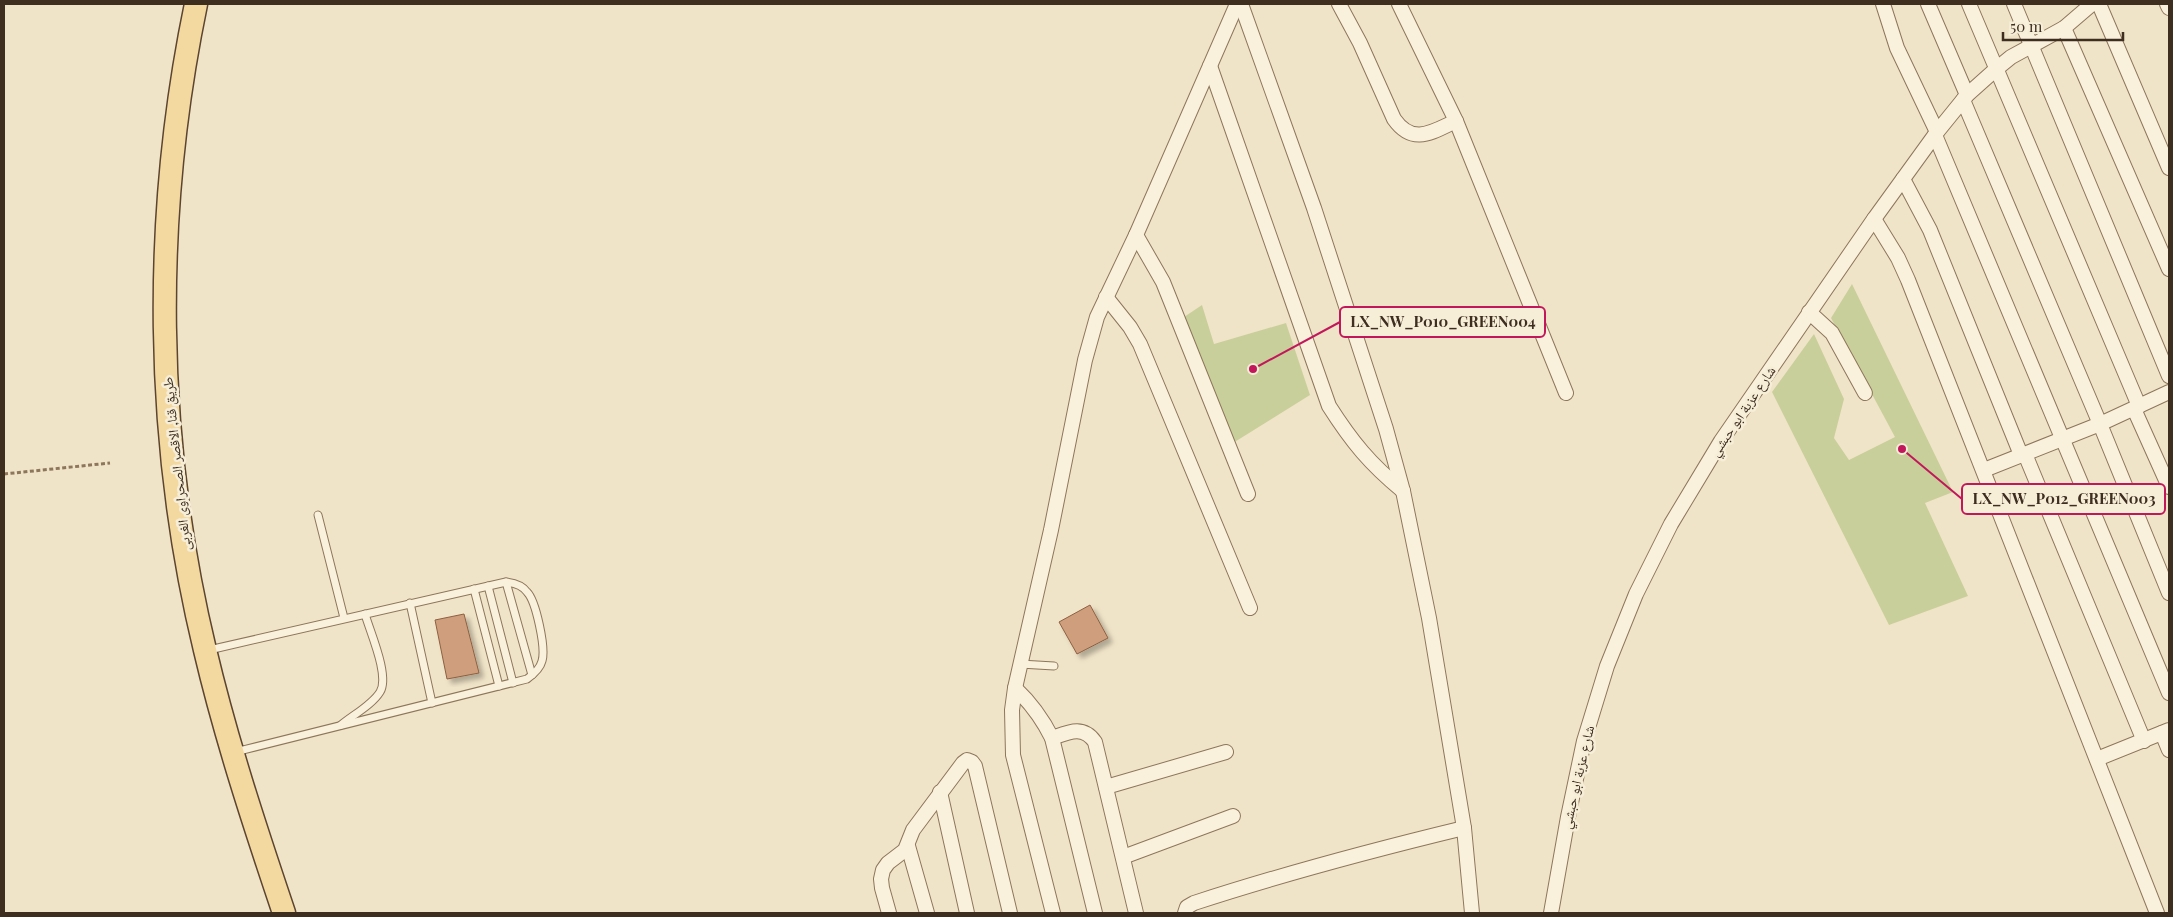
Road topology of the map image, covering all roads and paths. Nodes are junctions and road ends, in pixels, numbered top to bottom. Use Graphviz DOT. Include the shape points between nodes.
graph roads {
  1 [pos="196,4"];
  2 [pos="1237,4"];
  3 [pos="1242,4"];
  4 [pos="1340,4"];
  5 [pos="1399,4"];
  6 [pos="1883,4"];
  7 [pos="1928,4"];
  8 [pos="1969,4"];
  9 [pos="2014,4"];
  10 [pos="2092,4"];
  11 [pos="2099,4"];
  12 [pos="2167,4"];
  13 [pos="2169,8"];
  14 [pos="2064,28"];
  15 [pos="2032,46"];
  16 [pos="1210,66"];
  17 [pos="1996,70"];
  18 [pos="1965,98"];
  19 [pos="1456,121"];
  20 [pos="1936,133"];
  21 [pos="2169,168"];
  22 [pos="1903,179"];
  23 [pos="1874,219"];
  24 [pos="1136,234"];
  25 [pos="2169,269"];
  26 [pos="1106,296"];
  27 [pos="1809,312"];
  28 [pos="2169,376"];
  29 [pos="1864,392"];
  30 [pos="2169,392"];
  31 [pos="1566,393"];
  32 [pos="2137,407"];
  33 [pos="2100,424"];
  34 [pos="2064,439"];
  35 [pos="2023,454"];
  36 [pos="110,463"];
  37 [pos="1984,470"];
  38 [pos="4,474"];
  39 [pos="2169,487"];
  40 [pos="1402,491"];
  41 [pos="1248,494"];
  42 [pos="318,515"];
  43 [pos="506,582"];
  44 [pos="488,586"];
  45 [pos="474,589"];
  46 [pos="2169,593"];
  47 [pos="410,603"];
  48 [pos="1250,608"];
  49 [pos="365,614"];
  50 [pos="344,618"];
  51 [pos="205,651"];
  52 [pos="1020,664"];
  53 [pos="1054,666"];
  54 [pos="532,675"];
  55 [pos="513,683"];
  56 [pos="499,686"];
  57 [pos="1015,688"];
  58 [pos="2169,693"];
  59 [pos="432,703"];
  60 [pos="339,726"];
  61 [pos="2166,732"];
  62 [pos="1052,738"];
  63 [pos="2144,741"];
  64 [pos="2169,750"];
  65 [pos="1226,752"];
  66 [pos="232,753"];
  67 [pos="2097,759"];
  68 [pos="1106,787"];
  69 [pos="940,792"];
  70 [pos="1233,816"];
  71 [pos="1464,828"];
  72 [pos="908,846"];
  73 [pos="1123,857"];
  74 [pos="284,913"];
  75 [pos="889,913"];
  76 [pos="927,913"];
  77 [pos="968,913"];
  78 [pos="1010,913"];
  79 [pos="1053,913"];
  80 [pos="1095,913"];
  81 [pos="1136,913"];
  82 [pos="1185,913"];
  83 [pos="1472,913"];
  84 [pos="1551,913"];
  85 [pos="2157,913"];
  1 -- 51 [label="main road, طريق قنا, الاقصر الصحراوى الغربى" via="170,177 164,321 177,490"];
  2 -- 16 [label="street"];
  3 -- 40 [label="street" via="1314,208 1386,429"];
  4 -- 19 [label="street" via="1402,130 1414,135 1427,134"];
  5 -- 19 [label="street"];
  6 -- 20 [label="street" via="1897,48"];
  7 -- 18 [label="street"];
  8 -- 17 [label="street"];
  9 -- 15 [label="street"];
  10 -- 14 [label="street, شارع عزبة ابو حبشي"];
  11 -- 21 [label="street"];
  12 -- 13 [label="street"];
  14 -- 15 [label="street, شارع عزبة ابو حبشي"];
  14 -- 25 [label="street"];
  15 -- 17 [label="street, شارع عزبة ابو حبشي"];
  15 -- 28 [label="street"];
  16 -- 24 [label="street"];
  16 -- 40 [label="street" via="1329,406 1349,438 1374,467"];
  17 -- 18 [label="street, شارع عزبة ابو حبشي"];
  17 -- 32 [label="street"];
  18 -- 20 [label="street, شارع عزبة ابو حبشي"];
  18 -- 33 [label="street"];
  19 -- 31 [label="street"];
  20 -- 22 [label="street, شارع عزبة ابو حبشي"];
  20 -- 34 [label="street"];
  22 -- 23 [label="street, شارع عزبة ابو حبشي"];
  22 -- 35 [label="street" via="1930,230"];
  23 -- 27 [label="street, شارع عزبة ابو حبشي"];
  23 -- 37 [label="street" via="1898,258"];
  24 -- 26 [label="street"];
  24 -- 41 [label="street" via="1164,282"];
  26 -- 48 [label="street" via="1140,344"];
  26 -- 52 [label="street" via="1090,338"];
  27 -- 29 [label="street" via="1841,346"];
  27 -- 84 [label="street, شارع عزبة ابو حبشي" via="1721,440 1670,524 1636,594 1607,666 1584,741"];
  30 -- 32 [label="street"];
  32 -- 33 [label="street"];
  32 -- 39 [label="street"];
  33 -- 34 [label="street"];
  33 -- 46 [label="street"];
  34 -- 35 [label="street"];
  34 -- 58 [label="street"];
  35 -- 37 [label="street"];
  35 -- 63 [label="street"];
  36 -- 38 [label="path"];
  37 -- 67 [label="street"];
  40 -- 71 [label="street" via="1427,609"];
  42 -- 50 [label="lane"];
  43 -- 44 [label="lane"];
  43 -- 54 [label="lane"];
  43 -- 54 [label="lane" via="524,588 534,604 543,655 540,666"];
  44 -- 45 [label="lane"];
  44 -- 55 [label="lane"];
  45 -- 47 [label="lane"];
  45 -- 56 [label="lane"];
  47 -- 49 [label="lane"];
  47 -- 59 [label="lane"];
  49 -- 50 [label="lane"];
  49 -- 60 [label="lane" via="383,674 383,685 374,699"];
  50 -- 51 [label="lane"];
  51 -- 66 [label="main road, طريق قنا, الاقصر الصحراوى الغربى"];
  52 -- 53 [label="lane"];
  52 -- 57 [label="street"];
  54 -- 55 [label="lane"];
  55 -- 56 [label="lane"];
  56 -- 59 [label="lane"];
  57 -- 62 [label="street" via="1039,714"];
  57 -- 79 [label="street" via="1013,755"];
  59 -- 60 [label="lane"];
  60 -- 66 [label="lane"];
  61 -- 63 [label="street"];
  61 -- 64 [label="street"];
  62 -- 68 [label="street" via="1074,731 1090,735 1095,742"];
  62 -- 80 [label="street"];
  63 -- 67 [label="street"];
  65 -- 68 [label="street"];
  66 -- 74 [label="main road, طريق قنا, الاقصر الصحراوى الغربى"];
  67 -- 85 [label="street"];
  68 -- 73 [label="street"];
  69 -- 72 [label="street" via="913,830"];
  69 -- 77 [label="street"];
  69 -- 78 [label="street" via="963,763 967,760 972,762"];
  70 -- 73 [label="street"];
  71 -- 82 [label="street" via="1283,874 1194,903 1187,907"];
  71 -- 83 [label="street"];
  72 -- 75 [label="street" via="883,870 882,888"];
  72 -- 76 [label="street"];
  73 -- 81 [label="street"];
}
